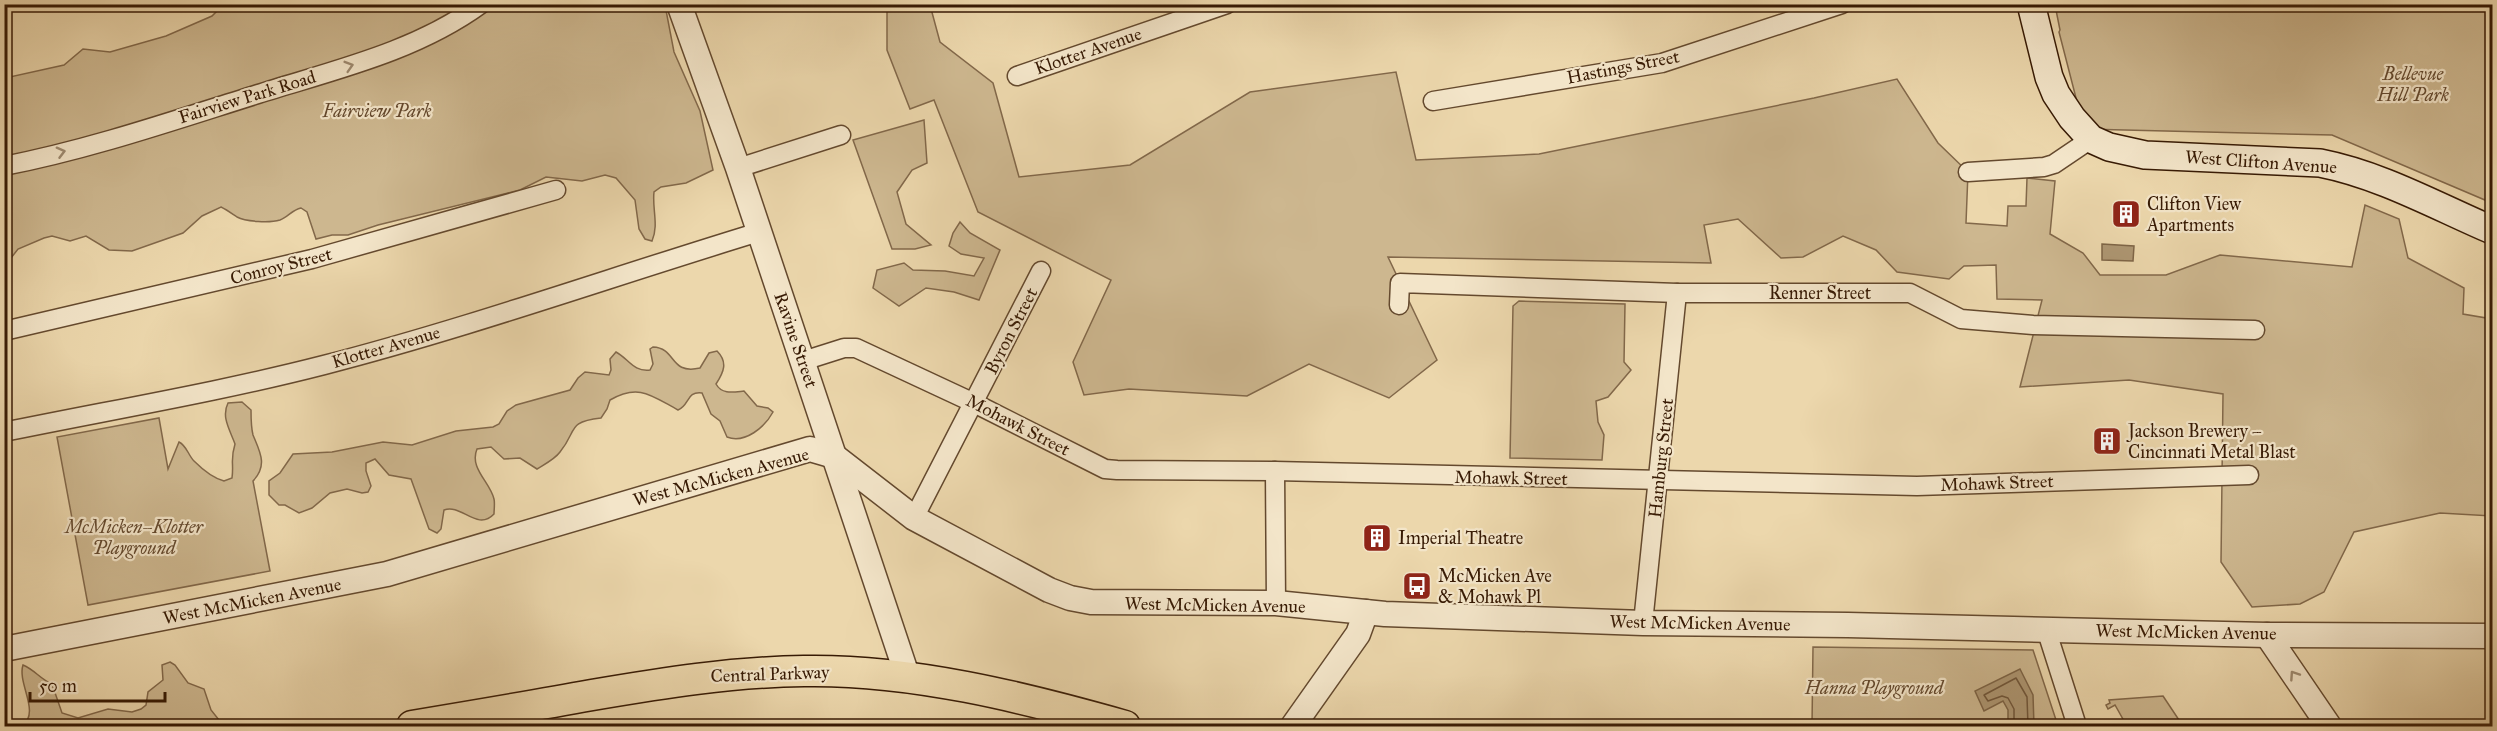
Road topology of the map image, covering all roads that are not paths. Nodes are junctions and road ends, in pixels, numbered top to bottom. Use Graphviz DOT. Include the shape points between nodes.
graph roads {
  1 [pos="481,4"];
  2 [pos="679,4"];
  3 [pos="1227,4"];
  4 [pos="1842,4"];
  5 [pos="2031,4"];
  6 [pos="1017,76"];
  7 [pos="1433,101"];
  8 [pos="841,135"];
  9 [pos="2091,139"];
  10 [pos="4,166"];
  11 [pos="738,168"];
  12 [pos="1968,172"];
  13 [pos="556,190"];
  14 [pos="2493,230"];
  15 [pos="759,232"];
  16 [pos="1041,271"];
  17 [pos="1677,293"];
  18 [pos="1399,305"];
  19 [pos="2255,330"];
  20 [pos="4,331"];
  21 [pos="803,361"];
  22 [pos="974,403"];
  23 [pos="4,432"];
  24 [pos="834,456"];
  25 [pos="1275,471"];
  26 [pos="2249,475"];
  27 [pos="1658,482"];
  28 [pos="914,518"];
  29 [pos="1276,603"];
  30 [pos="1366,612"];
  31 [pos="1643,623"];
  32 [pos="2046,629"];
  33 [pos="2267,635"];
  34 [pos="2493,636"];
  35 [pos="4,649"];
  36 [pos="908,678"];
  37 [pos="412,726"];
  38 [pos="1125,726"];
  39 [pos="1293,726"];
  40 [pos="2077,726"];
  41 [pos="2329,726"];
  10 -- 1 [label="street, Fairview Park Road, one-way" via="129,134 368,60 408,46"];
  2 -- 11 [label="street, Ravine Street"];
  3 -- 6 [label="street, Klotter Avenue"];
  4 -- 7 [label="street, Hastings Street" via="1662,63"];
  5 -- 9 [label="main road" via="2056,94"];
  8 -- 11 [label="street"];
  9 -- 12 [label="street" via="2044,167"];
  9 -- 14 [label="main road, West Clifton Avenue" via="2137,154 2342,167"];
  11 -- 15 [label="street, Ravine Street"];
  13 -- 20 [label="street, Conroy Street" via="312,259"];
  15 -- 21 [label="street, Ravine Street"];
  15 -- 23 [label="street, Klotter Avenue" via="325,365"];
  16 -- 22 [label="street, Byron Street"];
  17 -- 18 [label="street, Renner Street" via="1400,284"];
  17 -- 19 [label="street, Renner Street" via="1910,293 1961,319 2033,325"];
  17 -- 27 [label="street, Hamburg Street"];
  21 -- 22 [label="street, Mohawk Street" via="856,348"];
  21 -- 24 [label="street, Ravine Street"];
  22 -- 25 [label="street, Mohawk Street" via="1105,469"];
  22 -- 28 [label="street, Byron Street"];
  24 -- 28 [label="street, West McMicken Avenue"];
  24 -- 35 [label="street, West McMicken Avenue" via="810,448 387,574"];
  24 -- 36 [label="street, Ravine Street"];
  25 -- 27 [label="street, Mohawk Street"];
  25 -- 29 [label="street"];
  26 -- 27 [label="street, Mohawk Street" via="1917,486"];
  27 -- 31 [label="street, Hamburg Street"];
  28 -- 29 [label="street, West McMicken Avenue" via="1070,598 1091,602"];
  29 -- 30 [label="street, West McMicken Avenue"];
  30 -- 31 [label="street, West McMicken Avenue"];
  30 -- 39 [label="street" via="1358,634"];
  31 -- 32 [label="street, West McMicken Avenue"];
  32 -- 33 [label="street, West McMicken Avenue"];
  32 -- 40 [label="street"];
  33 -- 34 [label="street, West McMicken Avenue"];
  41 -- 33 [label="street, one-way"];
  36 -- 37 [label="main road, Central Parkway" via="805,671 713,675"];
  36 -- 38 [label="main road, Central Parkway" via="999,695"];
}
